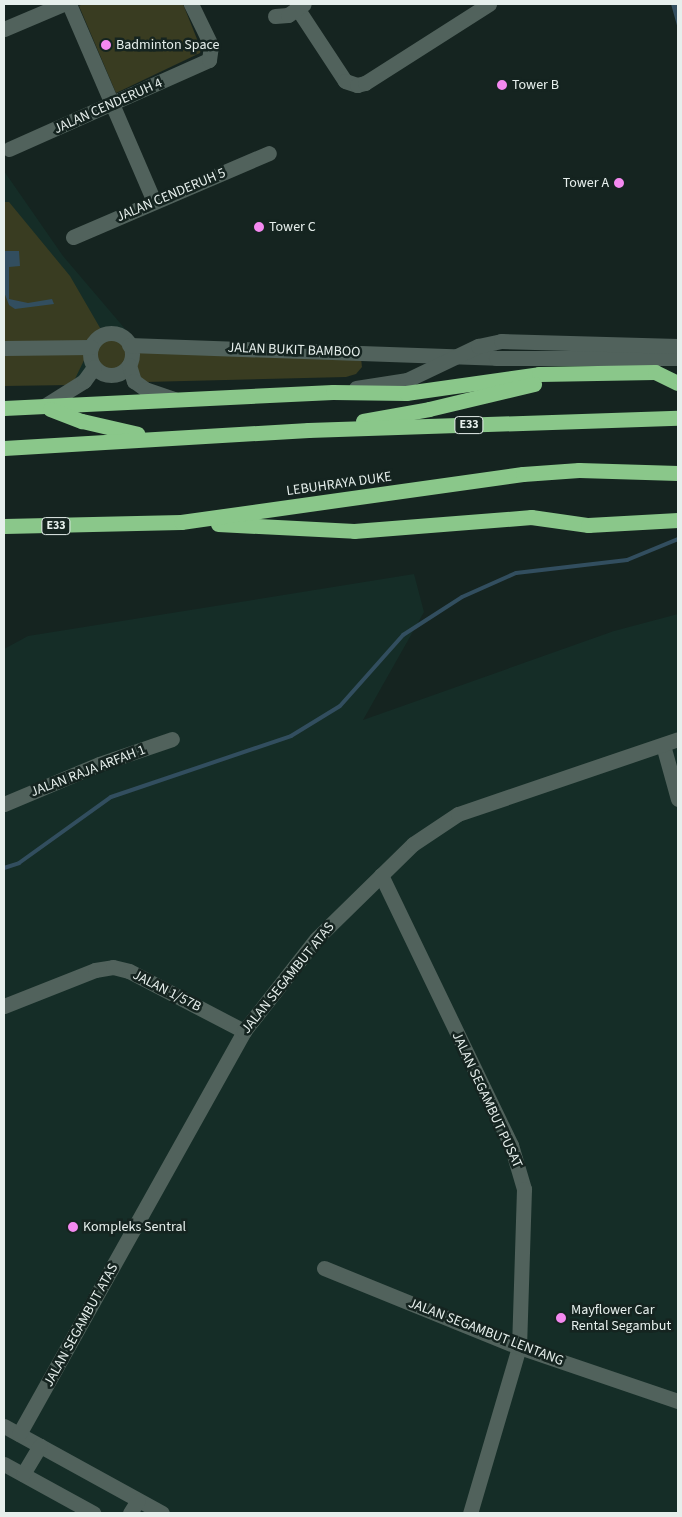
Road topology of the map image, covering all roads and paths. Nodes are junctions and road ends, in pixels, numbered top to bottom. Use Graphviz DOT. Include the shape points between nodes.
graph roads {
  1 [pos="63,4"];
  2 [pos="69,4"];
  3 [pos="191,4"];
  4 [pos="489,4"];
  5 [pos="301,6"];
  6 [pos="275,16"];
  7 [pos="4,29"];
  8 [pos="114,104"];
  9 [pos="9,149"];
  10 [pos="269,153"];
  11 [pos="154,201"];
  12 [pos="73,237"];
  13 [pos="129,345"];
  14 [pos="678,346"];
  15 [pos="91,347"];
  16 [pos="4,348"];
  17 [pos="678,358"];
  18 [pos="128,365"];
  19 [pos="94,367"];
  20 [pos="678,384"];
  21 [pos="333,392"];
  22 [pos="183,401"];
  23 [pos="44,406"];
  24 [pos="4,408"];
  25 [pos="678,418"];
  26 [pos="308,430"];
  27 [pos="169,439"];
  28 [pos="4,448"];
  29 [pos="678,473"];
  30 [pos="678,520"];
  31 [pos="181,522"];
  32 [pos="4,526"];
  33 [pos="678,738"];
  34 [pos="172,739"];
  35 [pos="662,745"];
  36 [pos="678,799"];
  37 [pos="4,804"];
  38 [pos="380,875"];
  39 [pos="4,1006"];
  40 [pos="244,1031"];
  41 [pos="324,1268"];
  42 [pos="519,1347"];
  43 [pos="678,1401"];
  44 [pos="4,1426"];
  45 [pos="19,1434"];
  46 [pos="40,1446"];
  47 [pos="4,1464"];
  48 [pos="23,1474"];
  49 [pos="138,1500"];
  50 [pos="93,1513"];
  51 [pos="130,1513"];
  52 [pos="162,1513"];
  53 [pos="470,1513"];
  1 -- 7 [label="street"];
  2 -- 8 [label="street"];
  3 -- 8 [label="street, JALAN CENDERUH 4" via="211,45 211,56 206,62"];
  4 -- 5 [label="street" via="357,85 345,81"];
  5 -- 6 [label="street" via="281,18"];
  8 -- 9 [label="street, JALAN CENDERUH 4"];
  8 -- 11 [label="street"];
  10 -- 11 [label="street, JALAN CENDERUH 5"];
  11 -- 12 [label="street, JALAN CENDERUH 5"];
  13 -- 15 [label="street" via="112,334 99,337"];
  13 -- 17 [label="street, JALAN BUKIT BAMBOO" via="496,358"];
  13 -- 18 [label="street"];
  14 -- 21 [label="street" via="501,341 478,346 407,380"];
  15 -- 16 [label="street"];
  15 -- 19 [label="street"];
  18 -- 19 [label="street" via="111,375"];
  18 -- 22 [label="street" via="134,381 144,390"];
  19 -- 23 [label="street" via="84,381"];
  20 -- 21 [label="highway" via="655,372 627,371 503,377 406,393"];
  20 -- 26 [label="highway" via="657,379 620,378 522,385 429,409"];
  21 -- 22 [label="highway"];
  22 -- 23 [label="highway"];
  23 -- 24 [label="highway"];
  23 -- 27 [label="highway" via="82,422"];
  25 -- 26 [label="highway, E33"];
  26 -- 27 [label="highway, E33"];
  27 -- 28 [label="highway, E33"];
  29 -- 31 [label="highway, LEBUHRAYA DUKE / E33" via="579,470 523,474"];
  30 -- 31 [label="highway" via="588,525 531,517 354,531"];
  31 -- 32 [label="highway, LEBUHRAYA DUKE / E33"];
  33 -- 35 [label="street, JALAN SEGAMBUT ATAS"];
  34 -- 37 [label="street, JALAN RAJA ARFAH 1" via="99,764"];
  35 -- 36 [label="street"];
  35 -- 38 [label="street, JALAN SEGAMBUT ATAS" via="458,814 413,844"];
  38 -- 40 [label="street, JALAN SEGAMBUT ATAS" via="317,938"];
  38 -- 42 [label="street, JALAN SEGAMBUT PUSAT" via="511,1145 521,1174 525,1202"];
  39 -- 40 [label="street, JALAN 1/57B" via="95,970 113,967 129,971"];
  40 -- 45 [label="street, JALAN SEGAMBUT ATAS"];
  41 -- 42 [label="street, JALAN SEGAMBUT LENTANG"];
  42 -- 43 [label="street, JALAN SEGAMBUT LENTANG"];
  42 -- 53 [label="street, JALAN SEGAMBUT PUSAT"];
  44 -- 45 [label="street"];
  45 -- 46 [label="street"];
  46 -- 48 [label="street"];
  46 -- 49 [label="street"];
  47 -- 48 [label="street"];
  48 -- 50 [label="street"];
  49 -- 51 [label="street"];
  49 -- 52 [label="street"];
}
